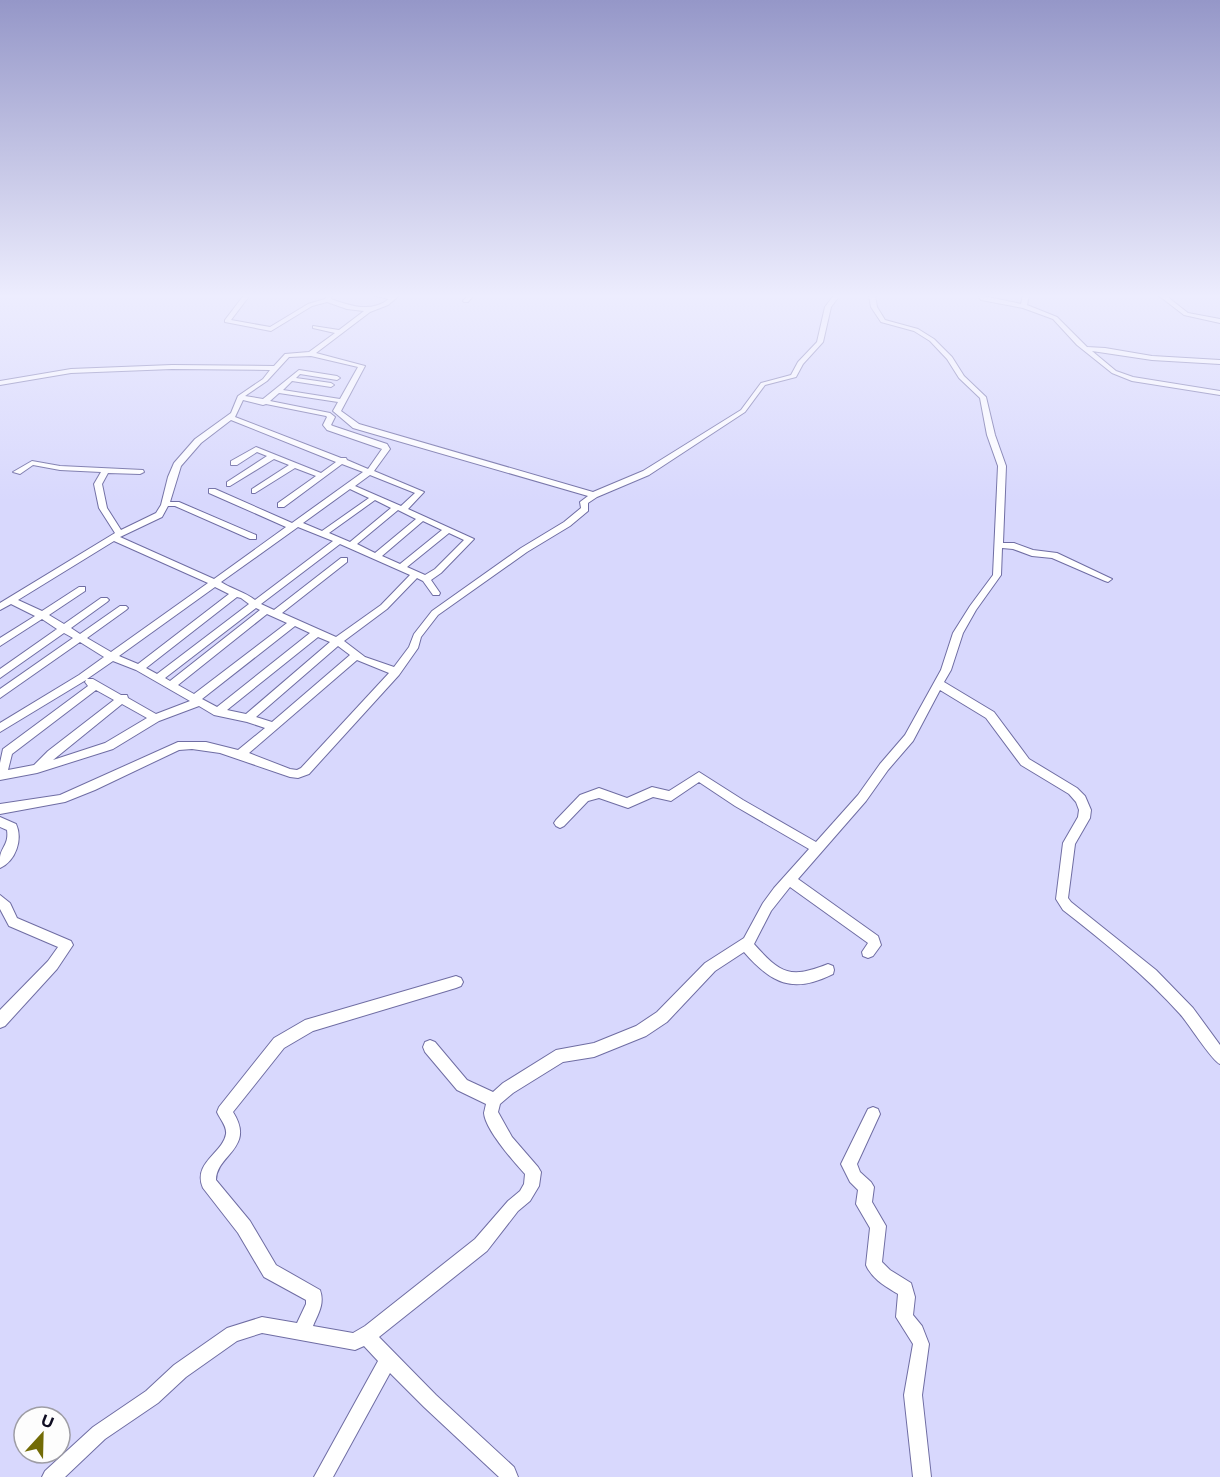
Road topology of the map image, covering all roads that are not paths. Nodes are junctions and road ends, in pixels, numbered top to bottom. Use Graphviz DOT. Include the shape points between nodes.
graph roads {
  1 [pos="278,364"];
  2 [pos="354,364"];
  3 [pos="800,364"];
  4 [pos="953,364"];
  5 [pos="1102,364"];
  6 [pos="274,368"];
  7 [pos="337,378"];
  8 [pos="291,379"];
  9 [pos="0,383"];
  10 [pos="331,385"];
  11 [pos="278,391"];
  12 [pos="1220,393"];
  13 [pos="240,398"];
  14 [pos="343,401"];
  15 [pos="263,403"];
  16 [pos="230,417"];
  17 [pos="273,456"];
  18 [pos="343,460"];
  19 [pos="234,463"];
  20 [pos="294,465"];
  21 [pos="106,470"];
  22 [pos="370,471"];
  23 [pos="17,472"];
  24 [pos="140,472"];
  25 [pos="322,476"];
  26 [pos="230,484"];
  27 [pos="349,486"];
  28 [pos="212,490"];
  29 [pos="255,491"];
  30 [pos="594,495"];
  31 [pos="375,497"];
  32 [pos="166,504"];
  33 [pos="281,505"];
  34 [pos="400,508"];
  35 [pos="422,518"];
  36 [pos="294,525"];
  37 [pos="448,529"];
  38 [pos="323,534"];
  39 [pos="117,536"];
  40 [pos="253,537"];
  41 [pos="339,540"];
  42 [pos="351,545"];
  43 [pos="998,545"];
  44 [pos="376,556"];
  45 [pos="344,560"];
  46 [pos="402,567"];
  47 [pos="416,574"];
  48 [pos="426,579"];
  49 [pos="1108,579"];
  50 [pos="214,582"];
  51 [pos="82,590"];
  52 [pos="436,593"];
  53 [pos="235,594"];
  54 [pos="104,600"];
  55 [pos="11,601"];
  56 [pos="254,604"];
  57 [pos="0,607"];
  58 [pos="123,608"];
  59 [pos="272,611"];
  60 [pos="42,615"];
  61 [pos="294,622"];
  62 [pos="65,628"];
  63 [pos="316,633"];
  64 [pos="79,638"];
  65 [pos="0,643"];
  66 [pos="340,644"];
  67 [pos="357,654"];
  68 [pos="110,656"];
  69 [pos="139,668"];
  70 [pos="396,672"];
  71 [pos="0,674"];
  72 [pos="82,678"];
  73 [pos="157,679"];
  74 [pos="939,684"];
  75 [pos="96,685"];
  76 [pos="170,686"];
  77 [pos="0,694"];
  78 [pos="123,698"];
  79 [pos="196,700"];
  80 [pos="218,712"];
  81 [pos="156,718"];
  82 [pos="248,718"];
  83 [pos="274,727"];
  84 [pos="0,728"];
  85 [pos="238,756"];
  86 [pos="37,769"];
  87 [pos="0,775"];
  88 [pos="0,809"];
  89 [pos="0,822"];
  90 [pos="560,823"];
  91 [pos="818,849"];
  92 [pos="0,863"];
  93 [pos="790,880"];
  94 [pos="0,901"];
  95 [pos="746,944"];
  96 [pos="868,952"];
  97 [pos="828,970"];
  98 [pos="456,982"];
  99 [pos="0,1021"];
  100 [pos="430,1047"];
  101 [pos="1220,1057"];
  102 [pos="494,1100"];
  103 [pos="873,1114"];
  104 [pos="301,1332"];
  105 [pos="366,1336"];
  106 [pos="389,1358"];
  107 [pos="51,1477"];
  108 [pos="323,1477"];
  109 [pos="509,1477"];
  110 [pos="922,1477"];
  1 -- 6 [label="street"];
  2 -- 14 [label="street" via="363,366"];
  3 -- 30 [label="street" via="794,376 763,384 743,411 723,424 646,473"];
  4 -- 43 [label="street" via="961,377 983,397 1002,466"];
  5 -- 12 [label="street" via="1123,376"];
  6 -- 9 [label="street" via="70,371"];
  6 -- 13 [label="street" via="265,380"];
  7 -- 8 [label="street" via="299,372"];
  8 -- 10 [label="street"];
  8 -- 11 [label="street"];
  11 -- 14 [label="street"];
  11 -- 15 [label="street"];
  13 -- 15 [label="street"];
  13 -- 16 [label="street"];
  14 -- 30 [label="street" via="337,411 358,428"];
  15 -- 22 [label="street" via="328,414 330,428 384,446 386,449"];
  16 -- 18 [label="street"];
  16 -- 32 [label="street" via="198,441 177,465"];
  17 -- 19 [label="street" via="256,449"];
  17 -- 20 [label="street"];
  17 -- 26 [label="street"];
  18 -- 22 [label="street"];
  18 -- 25 [label="street"];
  20 -- 25 [label="street"];
  20 -- 29 [label="street"];
  21 -- 23 [label="street" via="32,463"];
  21 -- 24 [label="street"];
  21 -- 39 [label="street" via="98,484 103,508"];
  22 -- 27 [label="street"];
  22 -- 34 [label="street" via="420,492"];
  25 -- 33 [label="street"];
  27 -- 31 [label="street"];
  27 -- 36 [label="street"];
  28 -- 36 [label="street"];
  30 -- 70 [label="street" via="567,524 435,613"];
  31 -- 34 [label="street"];
  31 -- 38 [label="street"];
  32 -- 39 [label="street" via="159,515"];
  32 -- 40 [label="street" via="176,504"];
  34 -- 35 [label="street"];
  34 -- 42 [label="street"];
  35 -- 37 [label="street"];
  35 -- 44 [label="street"];
  36 -- 38 [label="street"];
  36 -- 50 [label="street"];
  37 -- 46 [label="street"];
  37 -- 48 [label="street" via="470,542"];
  38 -- 41 [label="street"];
  39 -- 50 [label="street"];
  39 -- 55 [label="street"];
  41 -- 42 [label="street"];
  41 -- 56 [label="street"];
  42 -- 44 [label="street"];
  43 -- 49 [label="street" via="1054,555"];
  43 -- 74 [label="street" via="997,574 958,633"];
  44 -- 46 [label="street"];
  45 -- 59 [label="street"];
  46 -- 47 [label="street"];
  47 -- 48 [label="street"];
  47 -- 66 [label="street"];
  48 -- 52 [label="street"];
  50 -- 53 [label="street"];
  50 -- 68 [label="street"];
  51 -- 60 [label="street"];
  53 -- 56 [label="street"];
  53 -- 69 [label="street"];
  54 -- 62 [label="street"];
  55 -- 57 [label="street"];
  55 -- 60 [label="street"];
  56 -- 59 [label="street"];
  56 -- 73 [label="street"];
  58 -- 64 [label="street"];
  59 -- 61 [label="street"];
  59 -- 76 [label="street"];
  60 -- 62 [label="street"];
  60 -- 65 [label="street"];
  61 -- 63 [label="street"];
  61 -- 79 [label="street"];
  62 -- 64 [label="street"];
  62 -- 71 [label="street"];
  63 -- 66 [label="street"];
  63 -- 80 [label="street"];
  64 -- 68 [label="street"];
  64 -- 77 [label="street"];
  66 -- 67 [label="street"];
  66 -- 82 [label="street"];
  67 -- 70 [label="street"];
  67 -- 83 [label="street"];
  68 -- 69 [label="street"];
  68 -- 72 [label="street"];
  69 -- 73 [label="street"];
  70 -- 85 [label="street" via="305,771 290,773"];
  72 -- 75 [label="street"];
  72 -- 84 [label="street"];
  73 -- 76 [label="street"];
  74 -- 91 [label="street" via="909,738"];
  74 -- 101 [label="street" via="990,715 1025,762 1081,799 1084,818 1069,843 1062,899 1140,962 1179,1003"];
  75 -- 78 [label="street"];
  75 -- 87 [label="street" via="7,752"];
  76 -- 79 [label="street"];
  78 -- 81 [label="street"];
  78 -- 86 [label="street"];
  79 -- 80 [label="street"];
  79 -- 81 [label="street"];
  80 -- 82 [label="street"];
  81 -- 86 [label="street" via="109,746"];
  82 -- 83 [label="street"];
  83 -- 85 [label="street"];
  85 -- 88 [label="street" via="210,745 178,746 61,799"];
  86 -- 87 [label="street"];
  89 -- 92 [label="street" via="14,831 11,849"];
  90 -- 91 [label="street" via="584,798 599,793 628,803 652,792 671,796 701,776"];
  91 -- 93 [label="street"];
  93 -- 95 [label="street" via="767,907"];
  93 -- 96 [label="street" via="874,940 876,943"];
  94 -- 99 [label="street" via="13,922 67,945"];
  95 -- 97 [label="street" via="760,961 786,978 810,978"];
  95 -- 102 [label="street" via="710,966 662,1017 594,1050 561,1055"];
  98 -- 104 [label="street" via="310,1025 279,1043 224,1112 232,1134 210,1171 208,1183 244,1227 270,1271 314,1296 314,1305"];
  100 -- 102 [label="street" via="462,1085"];
  102 -- 105 [label="street" via="491,1113 507,1142 533,1172 531,1186 481,1245"];
  103 -- 110 [label="street" via="849,1164 866,1187 864,1204 878,1226 874,1265 905,1289 904,1317 921,1344 913,1395"];
  104 -- 105 [label="street" via="349,1342"];
  104 -- 107 [label="street" via="262,1326 233,1334 99,1433"];
  105 -- 106 [label="street"];
  106 -- 108 [label="street"];
  106 -- 109 [label="street"];
}
